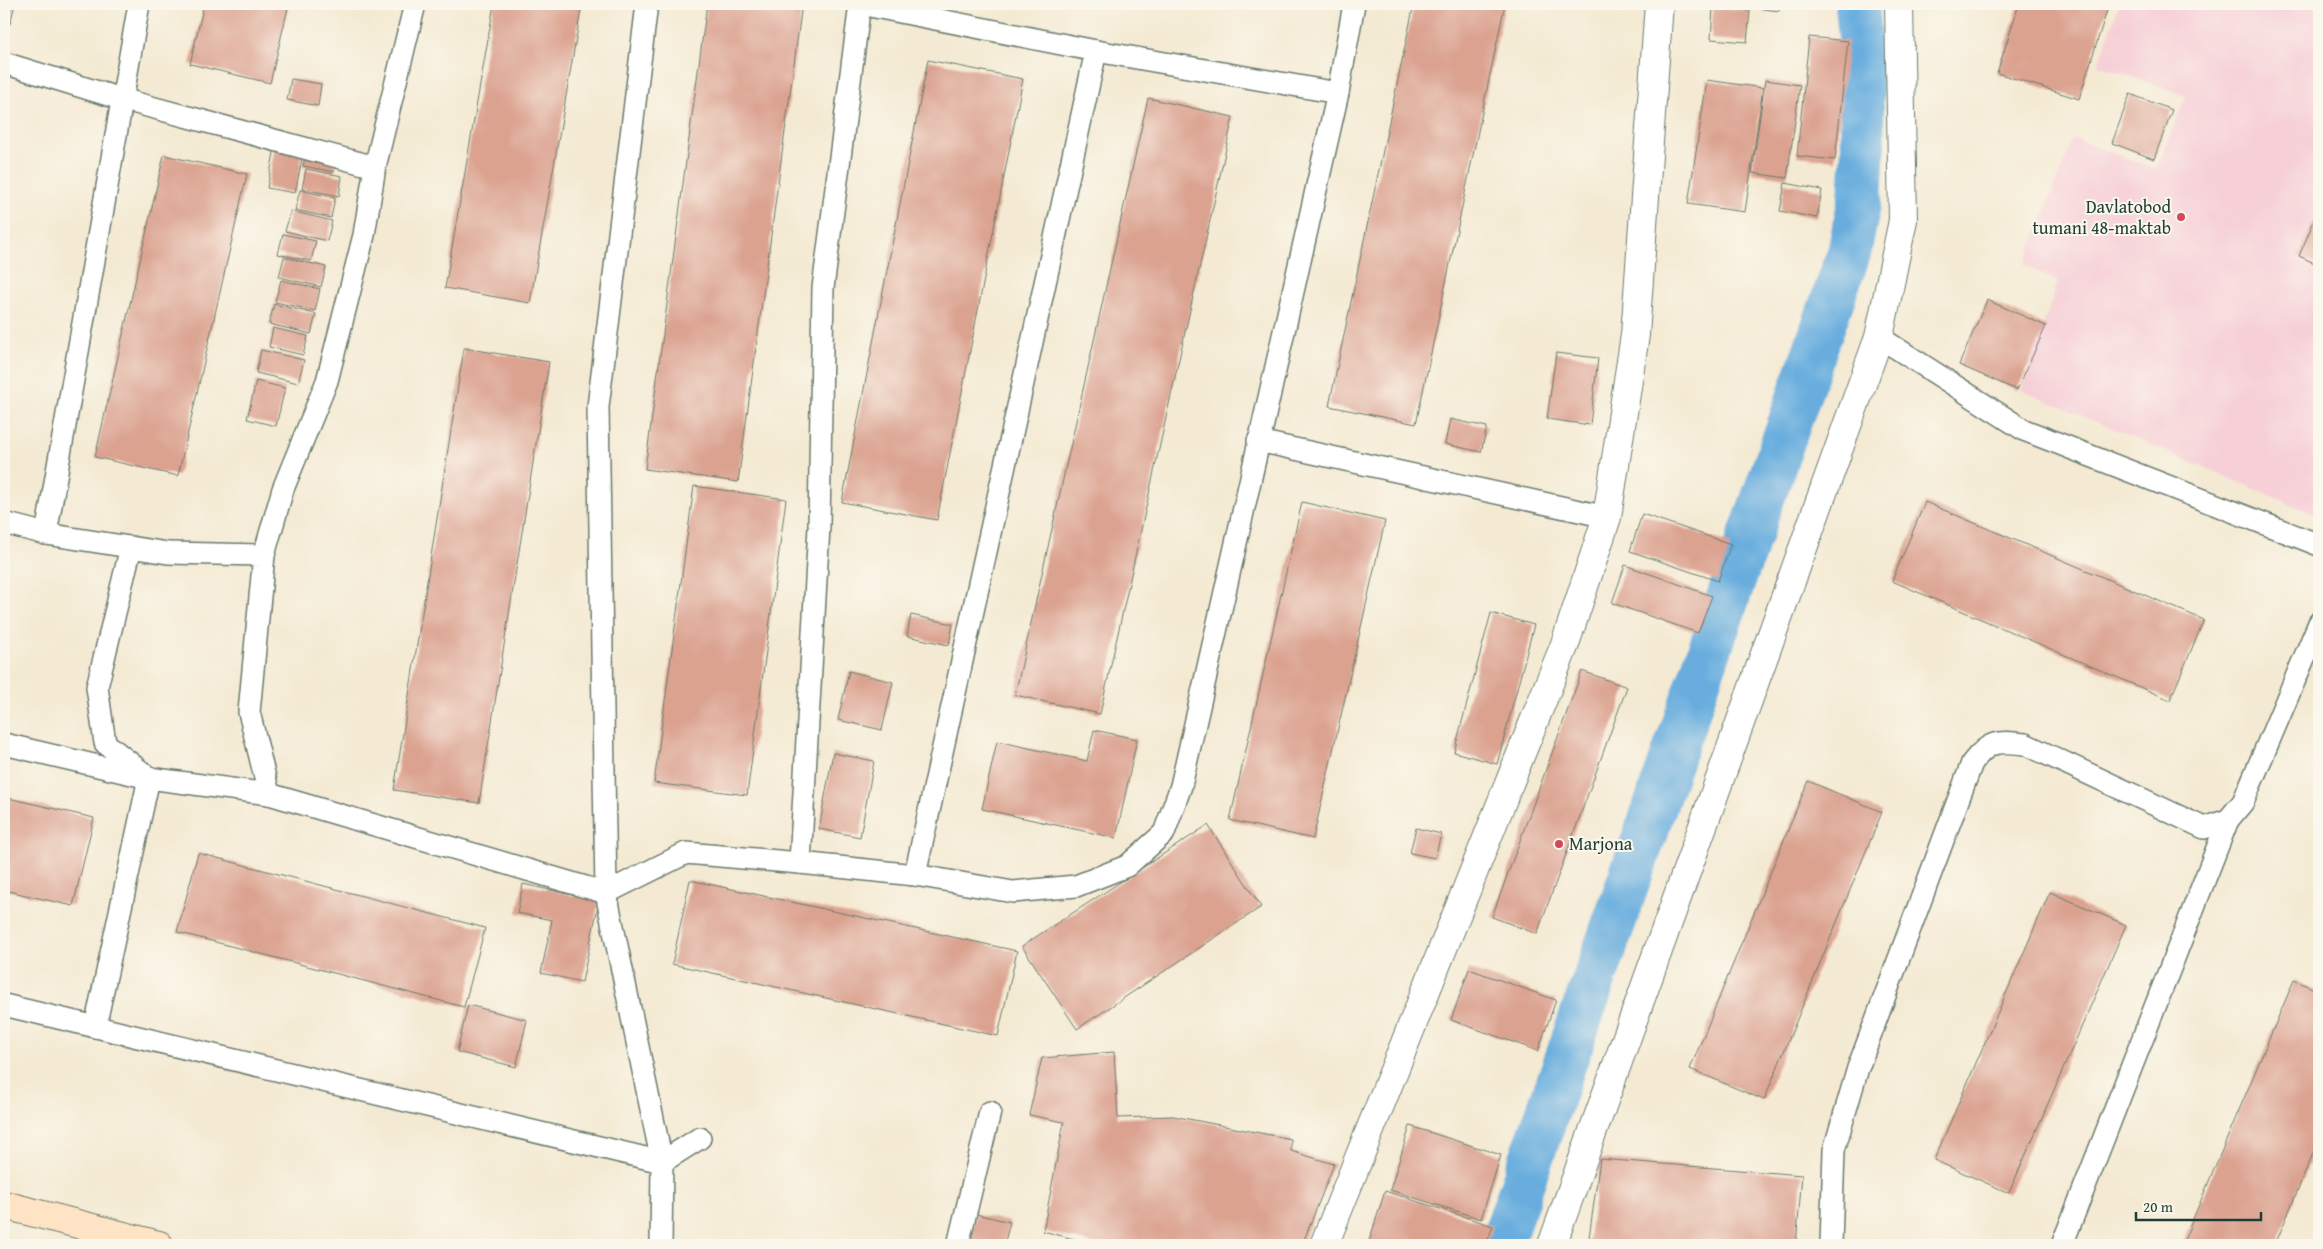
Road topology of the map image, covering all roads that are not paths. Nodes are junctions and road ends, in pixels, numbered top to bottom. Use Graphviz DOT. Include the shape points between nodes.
graph roads {
  1 [pos="138,4"];
  2 [pos="415,4"];
  3 [pos="647,4"];
  4 [pos="1354,4"];
  5 [pos="1659,4"];
  6 [pos="1899,4"];
  7 [pos="1096,51"];
  8 [pos="4,63"];
  9 [pos="1338,94"];
  10 [pos="121,99"];
  11 [pos="375,167"];
  12 [pos="1878,337"];
  13 [pos="1258,441"];
  14 [pos="1607,517"];
  15 [pos="4,523"];
  16 [pos="46,534"];
  17 [pos="2319,546"];
  18 [pos="131,548"];
  19 [pos="264,556"];
  20 [pos="2319,623"];
  21 [pos="4,744"];
  22 [pos="149,778"];
  23 [pos="269,794"];
  24 [pos="2228,820"];
  25 [pos="800,863"];
  26 [pos="915,875"];
  27 [pos="606,892"];
  28 [pos="4,1005"];
  29 [pos="94,1027"];
  30 [pos="990,1112"];
  31 [pos="700,1138"];
  32 [pos="662,1162"];
  33 [pos="4,1205"];
  34 [pos="159,1245"];
  35 [pos="661,1245"];
  36 [pos="958,1245"];
  37 [pos="1324,1245"];
  38 [pos="1552,1245"];
  39 [pos="1831,1245"];
  40 [pos="2062,1245"];
  1 -- 10 [label="lane"];
  2 -- 11 [label="lane"];
  3 -- 27 [label="lane" via="598,407"];
  4 -- 9 [label="lane"];
  5 -- 14 [label="street" via="1635,335"];
  6 -- 12 [label="street" via="1903,220"];
  7 -- 9 [label="lane"];
  7 -- 25 [label="lane" via="860,4 823,288 819,527"];
  7 -- 26 [label="lane"];
  8 -- 10 [label="lane"];
  9 -- 13 [label="lane"];
  10 -- 11 [label="lane"];
  10 -- 16 [label="lane"];
  11 -- 19 [label="lane" via="364,235 327,381 283,490"];
  12 -- 17 [label="lane" via="2024,430"];
  12 -- 38 [label="street"];
  13 -- 14 [label="lane"];
  13 -- 26 [label="lane" via="1181,786 1164,833 1127,866 1076,886 1013,892"];
  14 -- 37 [label="street" via="1565,644"];
  15 -- 16 [label="lane"];
  16 -- 18 [label="lane"];
  18 -- 19 [label="lane" via="168,553"];
  18 -- 22 [label="lane" via="97,687 104,743"];
  19 -- 23 [label="lane" via="249,712"];
  20 -- 24 [label="lane" via="2242,802"];
  21 -- 22 [label="lane"];
  22 -- 23 [label="lane"];
  22 -- 29 [label="lane"];
  23 -- 27 [label="lane"];
  24 -- 39 [label="lane" via="2204,828 2025,744 1999,741 1982,749 1972,762 1858,1068 1834,1150"];
  24 -- 40 [label="lane"];
  25 -- 26 [label="lane"];
  25 -- 27 [label="lane" via="686,853"];
  27 -- 32 [label="lane"];
  28 -- 29 [label="lane"];
  29 -- 32 [label="lane"];
  30 -- 36 [label="lane"];
  31 -- 32 [label="lane"];
  32 -- 35 [label="lane"];
  33 -- 34 [label="main road"];
}
